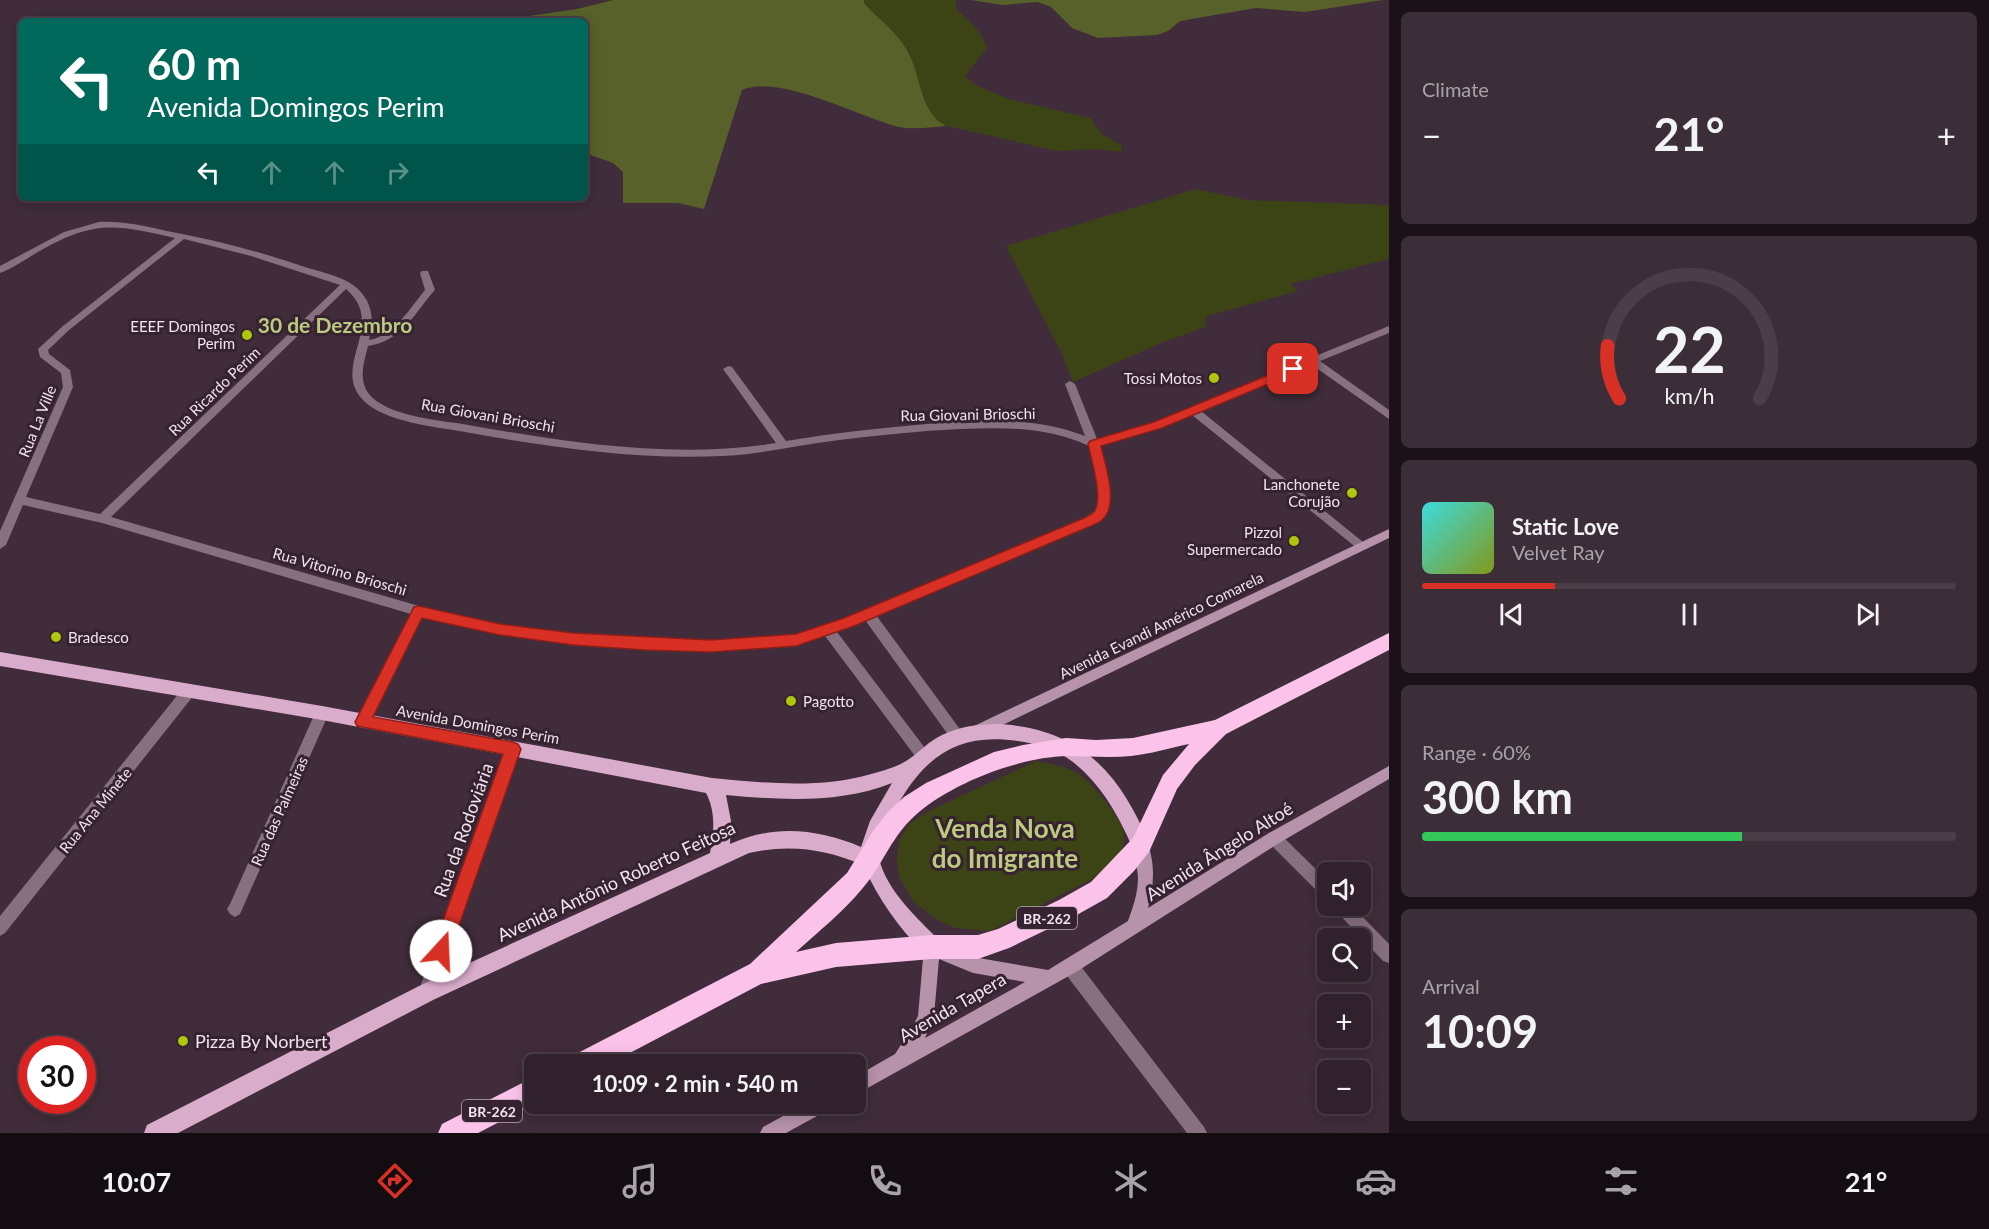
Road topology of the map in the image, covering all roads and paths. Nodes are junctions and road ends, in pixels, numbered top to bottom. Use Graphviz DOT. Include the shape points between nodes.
graph roads {
  1 [pos="183,236"];
  2 [pos="0,270"];
  3 [pos="425,273"];
  4 [pos="346,284"];
  5 [pos="1389,329"];
  6 [pos="362,344"];
  7 [pos="1313,361"];
  8 [pos="728,369"];
  9 [pos="1070,384"];
  10 [pos="1193,410"];
  11 [pos="1389,415"];
  12 [pos="1094,444"];
  13 [pos="783,445"];
  14 [pos="20,500"];
  15 [pos="102,519"];
  16 [pos="1389,533"];
  17 [pos="0,545"];
  18 [pos="1362,546"];
  19 [pos="419,611"];
  20 [pos="867,613"];
  21 [pos="828,630"];
  22 [pos="1389,641"];
  23 [pos="0,659"];
  24 [pos="189,691"];
  25 [pos="322,713"];
  26 [pos="363,722"];
  27 [pos="1219,728"];
  28 [pos="979,730"];
  29 [pos="957,736"];
  30 [pos="1066,747"];
  31 [pos="513,749"];
  32 [pos="918,761"];
  33 [pos="1389,772"];
  34 [pos="712,786"];
  35 [pos="1274,838"];
  36 [pos="1141,845"];
  37 [pos="875,848"];
  38 [pos="719,856"];
  39 [pos="1317,881"];
  40 [pos="236,909"];
  41 [pos="1351,916"];
  42 [pos="0,928"];
  43 [pos="1133,928"];
  44 [pos="932,947"];
  45 [pos="1389,955"];
  46 [pos="1070,966"];
  47 [pos="758,973"];
  48 [pos="1046,977"];
  49 [pos="426,993"];
  50 [pos="602,1054"];
  51 [pos="899,1061"];
  52 [pos="866,1080"];
  53 [pos="524,1095"];
  54 [pos="804,1114"];
  55 [pos="155,1133"];
  56 [pos="451,1133"];
  57 [pos="769,1133"];
  58 [pos="1198,1133"];
  1 -- 2 [label="street" via="118,225 92,226 62,237"];
  1 -- 4 [label="street" via="251,251"];
  1 -- 14 [label="street, Rua La Ville" via="43,349 44,355 66,372 68,387"];
  3 -- 6 [label="street" via="430,290 402,325 388,338"];
  4 -- 6 [label="street, Rua Giovani Brioschi" via="367,309"];
  4 -- 15 [label="street, Rua Ricardo Perim"];
  5 -- 7 [label="street"];
  6 -- 13 [label="street, Rua Giovani Brioschi" via="360,391 382,408 415,418 606,449 725,451"];
  7 -- 10 [label="street"];
  7 -- 11 [label="street"];
  8 -- 13 [label="street"];
  9 -- 12 [label="street"];
  10 -- 12 [label="street"];
  10 -- 18 [label="street"];
  12 -- 13 [label="street, Rua Giovani Brioschi" via="1058,430 1011,425 908,429"];
  12 -- 20 [label="street, Rua Vitorino Brioschi" via="1104,488 1104,505 1099,515"];
  14 -- 15 [label="street, Rua Vitorino Brioschi"];
  14 -- 17 [label="street, Rua La Ville"];
  15 -- 19 [label="street, Rua Vitorino Brioschi"];
  16 -- 18 [label="street, Avenida Evandi Américo Comarela"];
  18 -- 28 [label="street, Avenida Evandi Américo Comarela"];
  19 -- 21 [label="street, Rua Vitorino Brioschi" via="500,630 645,644 760,644 796,640"];
  19 -- 26 [label="street"];
  20 -- 21 [label="street, Rua Vitorino Brioschi"];
  20 -- 29 [label="street"];
  21 -- 32 [label="street"];
  22 -- 27 [label="highway, BR-262"];
  23 -- 24 [label="main road, Avenida Domingos Perim"];
  24 -- 25 [label="main road, Avenida Domingos Perim"];
  24 -- 42 [label="street, Rua Ana Minete"];
  25 -- 26 [label="main road, Avenida Domingos Perim"];
  25 -- 40 [label="street, Rua das Palmeiras"];
  26 -- 31 [label="main road, Avenida Domingos Perim"];
  27 -- 30 [label="highway, BR-262" via="1133,747"];
  27 -- 36 [label="highway, BR-262" via="1170,782"];
  28 -- 29 [label="main road, Avenida Domingos Perim"];
  28 -- 30 [label="main road" via="1020,734"];
  29 -- 32 [label="main road, Avenida Domingos Perim"];
  30 -- 36 [label="main road" via="1104,783 1135,829"];
  30 -- 37 [label="highway, BR-262" via="1001,759 972,771 912,804"];
  31 -- 34 [label="main road, Avenida Domingos Perim"];
  31 -- 49 [label="street, Rua da Rodoviária"];
  32 -- 34 [label="main road, Avenida Domingos Perim" via="871,783 837,789 786,792"];
  32 -- 37 [label="main road" via="882,816 873,838"];
  33 -- 35 [label="street, Avenida Ângelo Altoé"];
  34 -- 38 [label="main road" via="723,819"];
  35 -- 39 [label="street"];
  35 -- 43 [label="street, Avenida Ângelo Altoé"];
  36 -- 43 [label="street" via="1147,881 1143,905"];
  36 -- 44 [label="highway, BR-262" via="1099,890 1032,925 978,947"];
  37 -- 38 [label="main road, Avenida Antônio Roberto Feitosa" via="848,850 817,840 781,838"];
  37 -- 44 [label="main road" via="886,897"];
  37 -- 47 [label="highway, BR-262" via="855,881"];
  38 -- 49 [label="main road, Avenida Antônio Roberto Feitosa"];
  41 -- 45 [label="street"];
  43 -- 46 [label="street, Avenida Ângelo Altoé"];
  44 -- 47 [label="highway, BR-262" via="836,955"];
  44 -- 48 [label="street" via="954,960"];
  44 -- 51 [label="street" via="926,1016 920,1032"];
  46 -- 48 [label="street, Avenida Tapera"];
  46 -- 58 [label="street"];
  47 -- 50 [label="highway, BR-262"];
  48 -- 51 [label="street, Avenida Tapera"];
  49 -- 55 [label="main road, Avenida Antônio Roberto Feitosa"];
  51 -- 52 [label="street, Avenida Tapera"];
  53 -- 56 [label="highway, BR-262"];
  54 -- 57 [label="street"];
}
